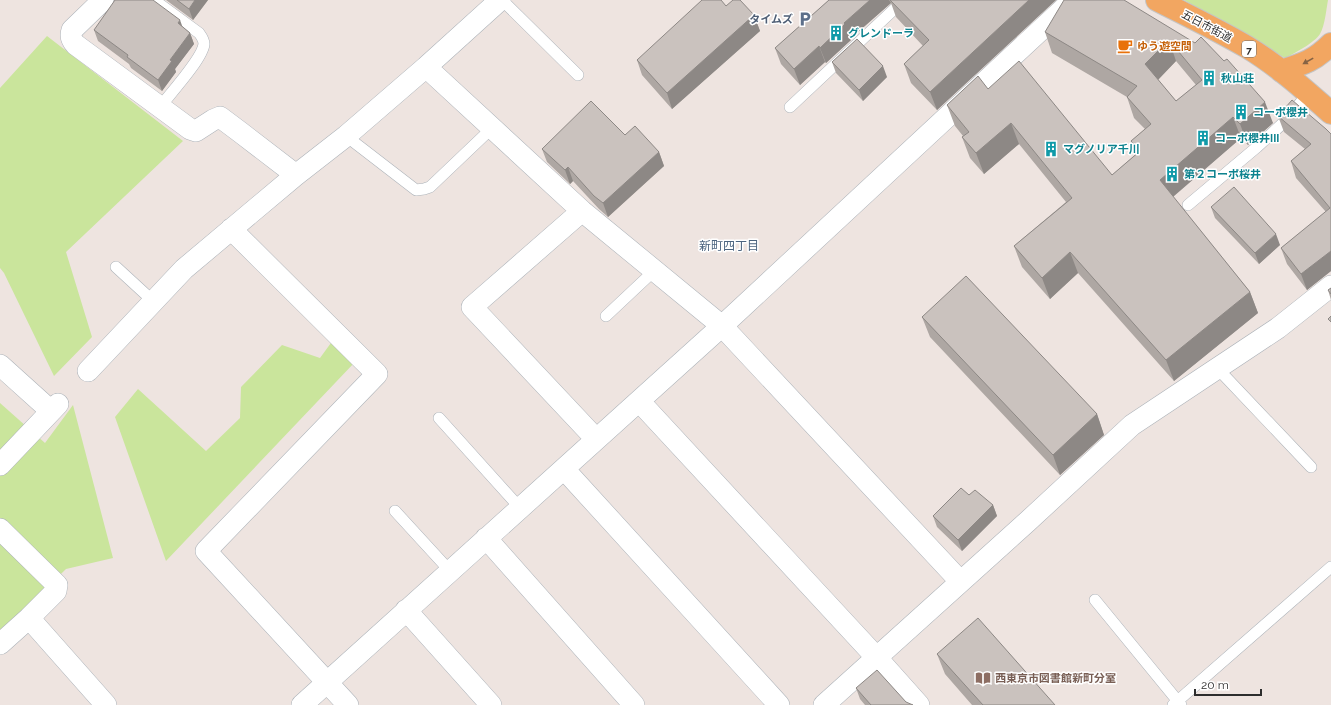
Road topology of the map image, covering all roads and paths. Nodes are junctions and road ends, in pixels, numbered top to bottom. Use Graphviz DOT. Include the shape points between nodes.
graph roads {
  1 [pos="103,0"];
  2 [pos="154,0"];
  3 [pos="501,0"];
  4 [pos="904,0"];
  5 [pos="1073,0"];
  6 [pos="1157,0"];
  7 [pos="1331,44"];
  8 [pos="426,67"];
  9 [pos="1280,71"];
  10 [pos="578,75"];
  11 [pos="1308,94"];
  12 [pos="160,107"];
  13 [pos="790,107"];
  14 [pos="1331,113"];
  15 [pos="492,128"];
  16 [pos="346,136"];
  17 [pos="296,175"];
  18 [pos="1188,205"];
  19 [pos="582,211"];
  20 [pos="231,229"];
  21 [pos="116,267"];
  22 [pos="655,270"];
  23 [pos="1331,286"];
  24 [pos="153,301"];
  25 [pos="606,316"];
  26 [pos="722,326"];
  27 [pos="0,365"];
  28 [pos="1218,369"];
  29 [pos="88,371"];
  30 [pos="639,401"];
  31 [pos="439,418"];
  32 [pos="596,440"];
  33 [pos="0,465"];
  34 [pos="1311,467"];
  35 [pos="564,469"];
  36 [pos="520,508"];
  37 [pos="395,511"];
  38 [pos="0,529"];
  39 [pos="486,538"];
  40 [pos="1331,567"];
  41 [pos="450,571"];
  42 [pos="960,581"];
  43 [pos="1095,600"];
  44 [pos="406,610"];
  45 [pos="29,618"];
  46 [pos="0,644"];
  47 [pos="877,658"];
  48 [pos="327,682"];
  49 [pos="1177,704"];
  50 [pos="106,705"];
  51 [pos="302,705"];
  52 [pos="348,705"];
  53 [pos="491,705"];
  54 [pos="634,705"];
  55 [pos="779,705"];
  56 [pos="824,705"];
  57 [pos="919,705"];
  1 -- 12 [label="street" via="72,30 72,40"];
  2 -- 12 [label="lane" via="199,33 204,45 197,60"];
  3 -- 8 [label="street"];
  3 -- 10 [label="lane"];
  4 -- 13 [label="lane"];
  5 -- 26 [label="street"];
  6 -- 9 [label="main road, 五日市街道 / 7" via="1247,48"];
  7 -- 9 [label="main road, one-way" via="1304,64"];
  8 -- 15 [label="street"];
  8 -- 16 [label="street"];
  9 -- 11 [label="main road, 五日市街道 / 7"];
  11 -- 14 [label="main road, 五日市街道 / 7"];
  11 -- 18 [label="lane" via="1262,143"];
  12 -- 17 [label="street" via="196,131 220,117"];
  15 -- 16 [label="lane" via="430,187 416,190"];
  15 -- 19 [label="street"];
  16 -- 17 [label="street"];
  17 -- 20 [label="street"];
  19 -- 22 [label="street"];
  19 -- 32 [label="street" via="472,307"];
  20 -- 24 [label="street" via="184,269"];
  20 -- 48 [label="street" via="377,374 206,551"];
  21 -- 24 [label="lane"];
  22 -- 25 [label="lane"];
  22 -- 26 [label="street"];
  23 -- 28 [label="street" via="1278,328"];
  24 -- 29 [label="street"];
  26 -- 30 [label="street"];
  26 -- 42 [label="street"];
  27 -- 33 [label="street" via="55,408"];
  28 -- 34 [label="lane"];
  28 -- 42 [label="street" via="1132,425"];
  30 -- 32 [label="street"];
  30 -- 47 [label="street"];
  31 -- 36 [label="lane"];
  32 -- 35 [label="street"];
  35 -- 36 [label="street"];
  35 -- 55 [label="street"];
  36 -- 39 [label="street"];
  37 -- 41 [label="lane"];
  38 -- 45 [label="street" via="57,585 56,591"];
  39 -- 41 [label="street"];
  39 -- 54 [label="street"];
  40 -- 49 [label="lane"];
  41 -- 44 [label="street"];
  42 -- 47 [label="street"];
  43 -- 49 [label="lane"];
  44 -- 48 [label="street"];
  44 -- 53 [label="street"];
  45 -- 46 [label="street"];
  45 -- 50 [label="street"];
  47 -- 56 [label="street"];
  47 -- 57 [label="street"];
  48 -- 51 [label="street"];
  48 -- 52 [label="street"];
}
